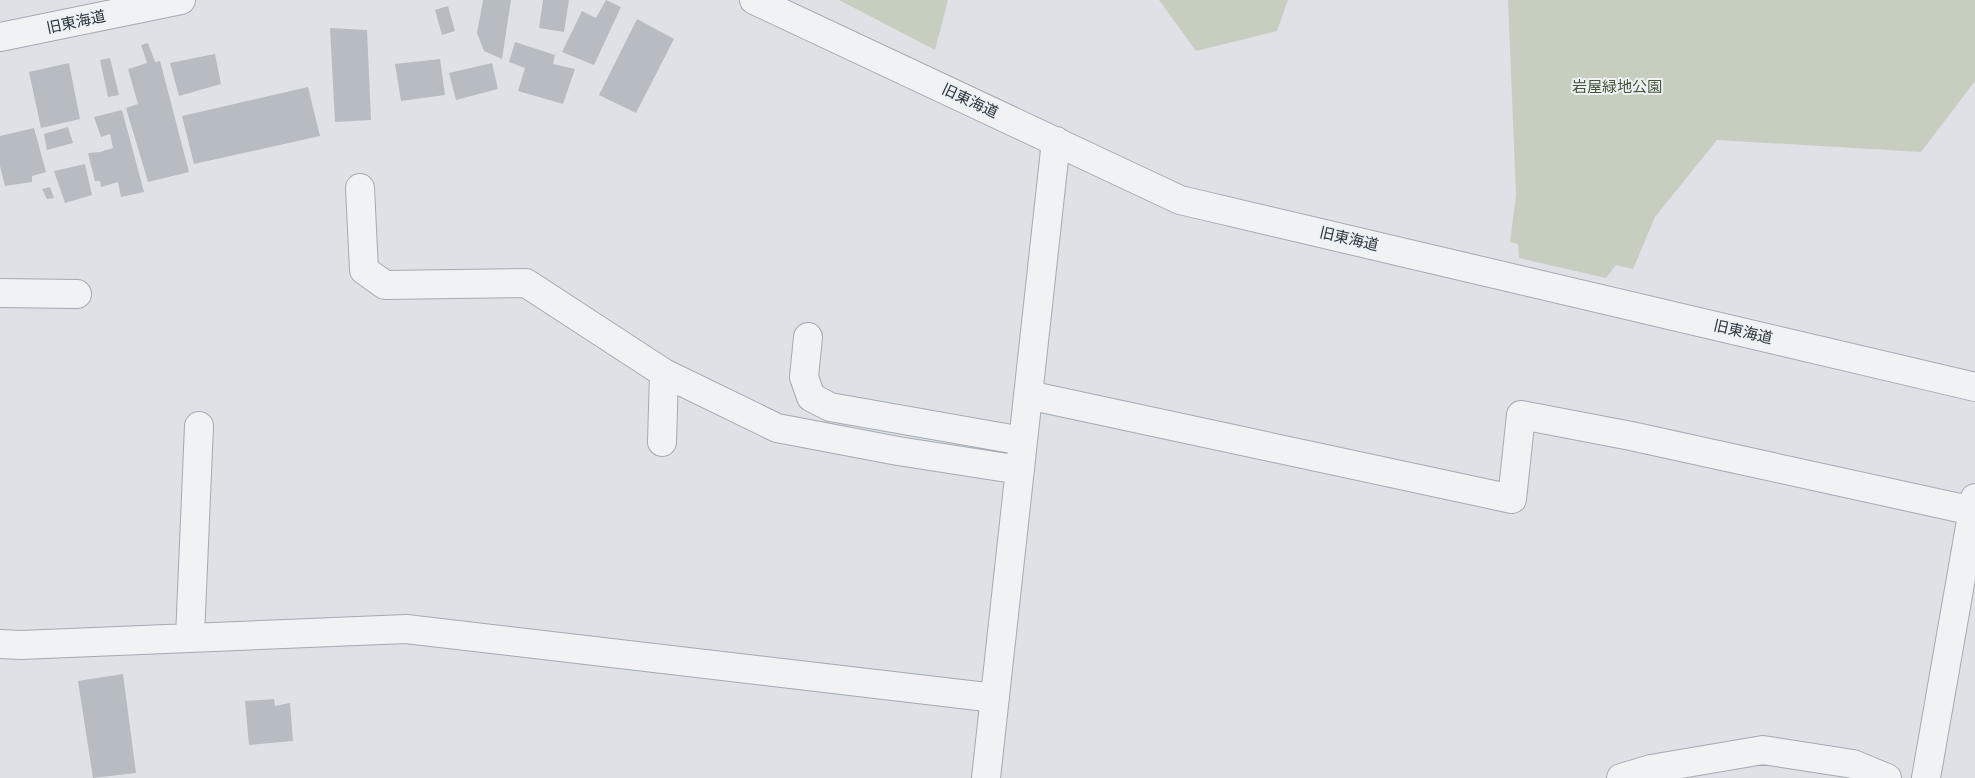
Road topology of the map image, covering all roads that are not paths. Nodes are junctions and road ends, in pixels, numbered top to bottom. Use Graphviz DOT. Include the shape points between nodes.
graph roads {
  1 [pos="181,0"];
  2 [pos="754,0"];
  3 [pos="0,37"];
  4 [pos="1056,141"];
  5 [pos="360,188"];
  6 [pos="0,292"];
  7 [pos="77,294"];
  8 [pos="808,337"];
  9 [pos="664,374"];
  10 [pos="1975,386"];
  11 [pos="1028,395"];
  12 [pos="199,426"];
  13 [pos="1023,441"];
  14 [pos="662,442"];
  15 [pos="1020,470"];
  16 [pos="1974,504"];
  17 [pos="190,637"];
  18 [pos="0,644"];
  19 [pos="995,698"];
  20 [pos="1654,774"];
  21 [pos="986,778"];
  22 [pos="1621,778"];
  23 [pos="1887,778"];
  24 [pos="1926,778"];
  1 -- 3 [label="street, 旧東海道"];
  2 -- 4 [label="street, 旧東海道"];
  4 -- 10 [label="street, 旧東海道" via="1180,200"];
  4 -- 11 [label="street"];
  5 -- 9 [label="street" via="364,270 385,284 526,283"];
  6 -- 7 [label="street"];
  8 -- 13 [label="street" via="804,377 811,397 830,407"];
  9 -- 14 [label="street"];
  9 -- 15 [label="street" via="777,428"];
  11 -- 13 [label="street"];
  11 -- 16 [label="street" via="1512,499 1521,415"];
  12 -- 17 [label="street"];
  13 -- 15 [label="street"];
  15 -- 19 [label="street"];
  16 -- 24 [label="street"];
  17 -- 18 [label="street"];
  17 -- 19 [label="street" via="406,629"];
  19 -- 21 [label="street"];
  20 -- 22 [label="street"];
  20 -- 23 [label="street" via="1763,750 1853,764"];
}
